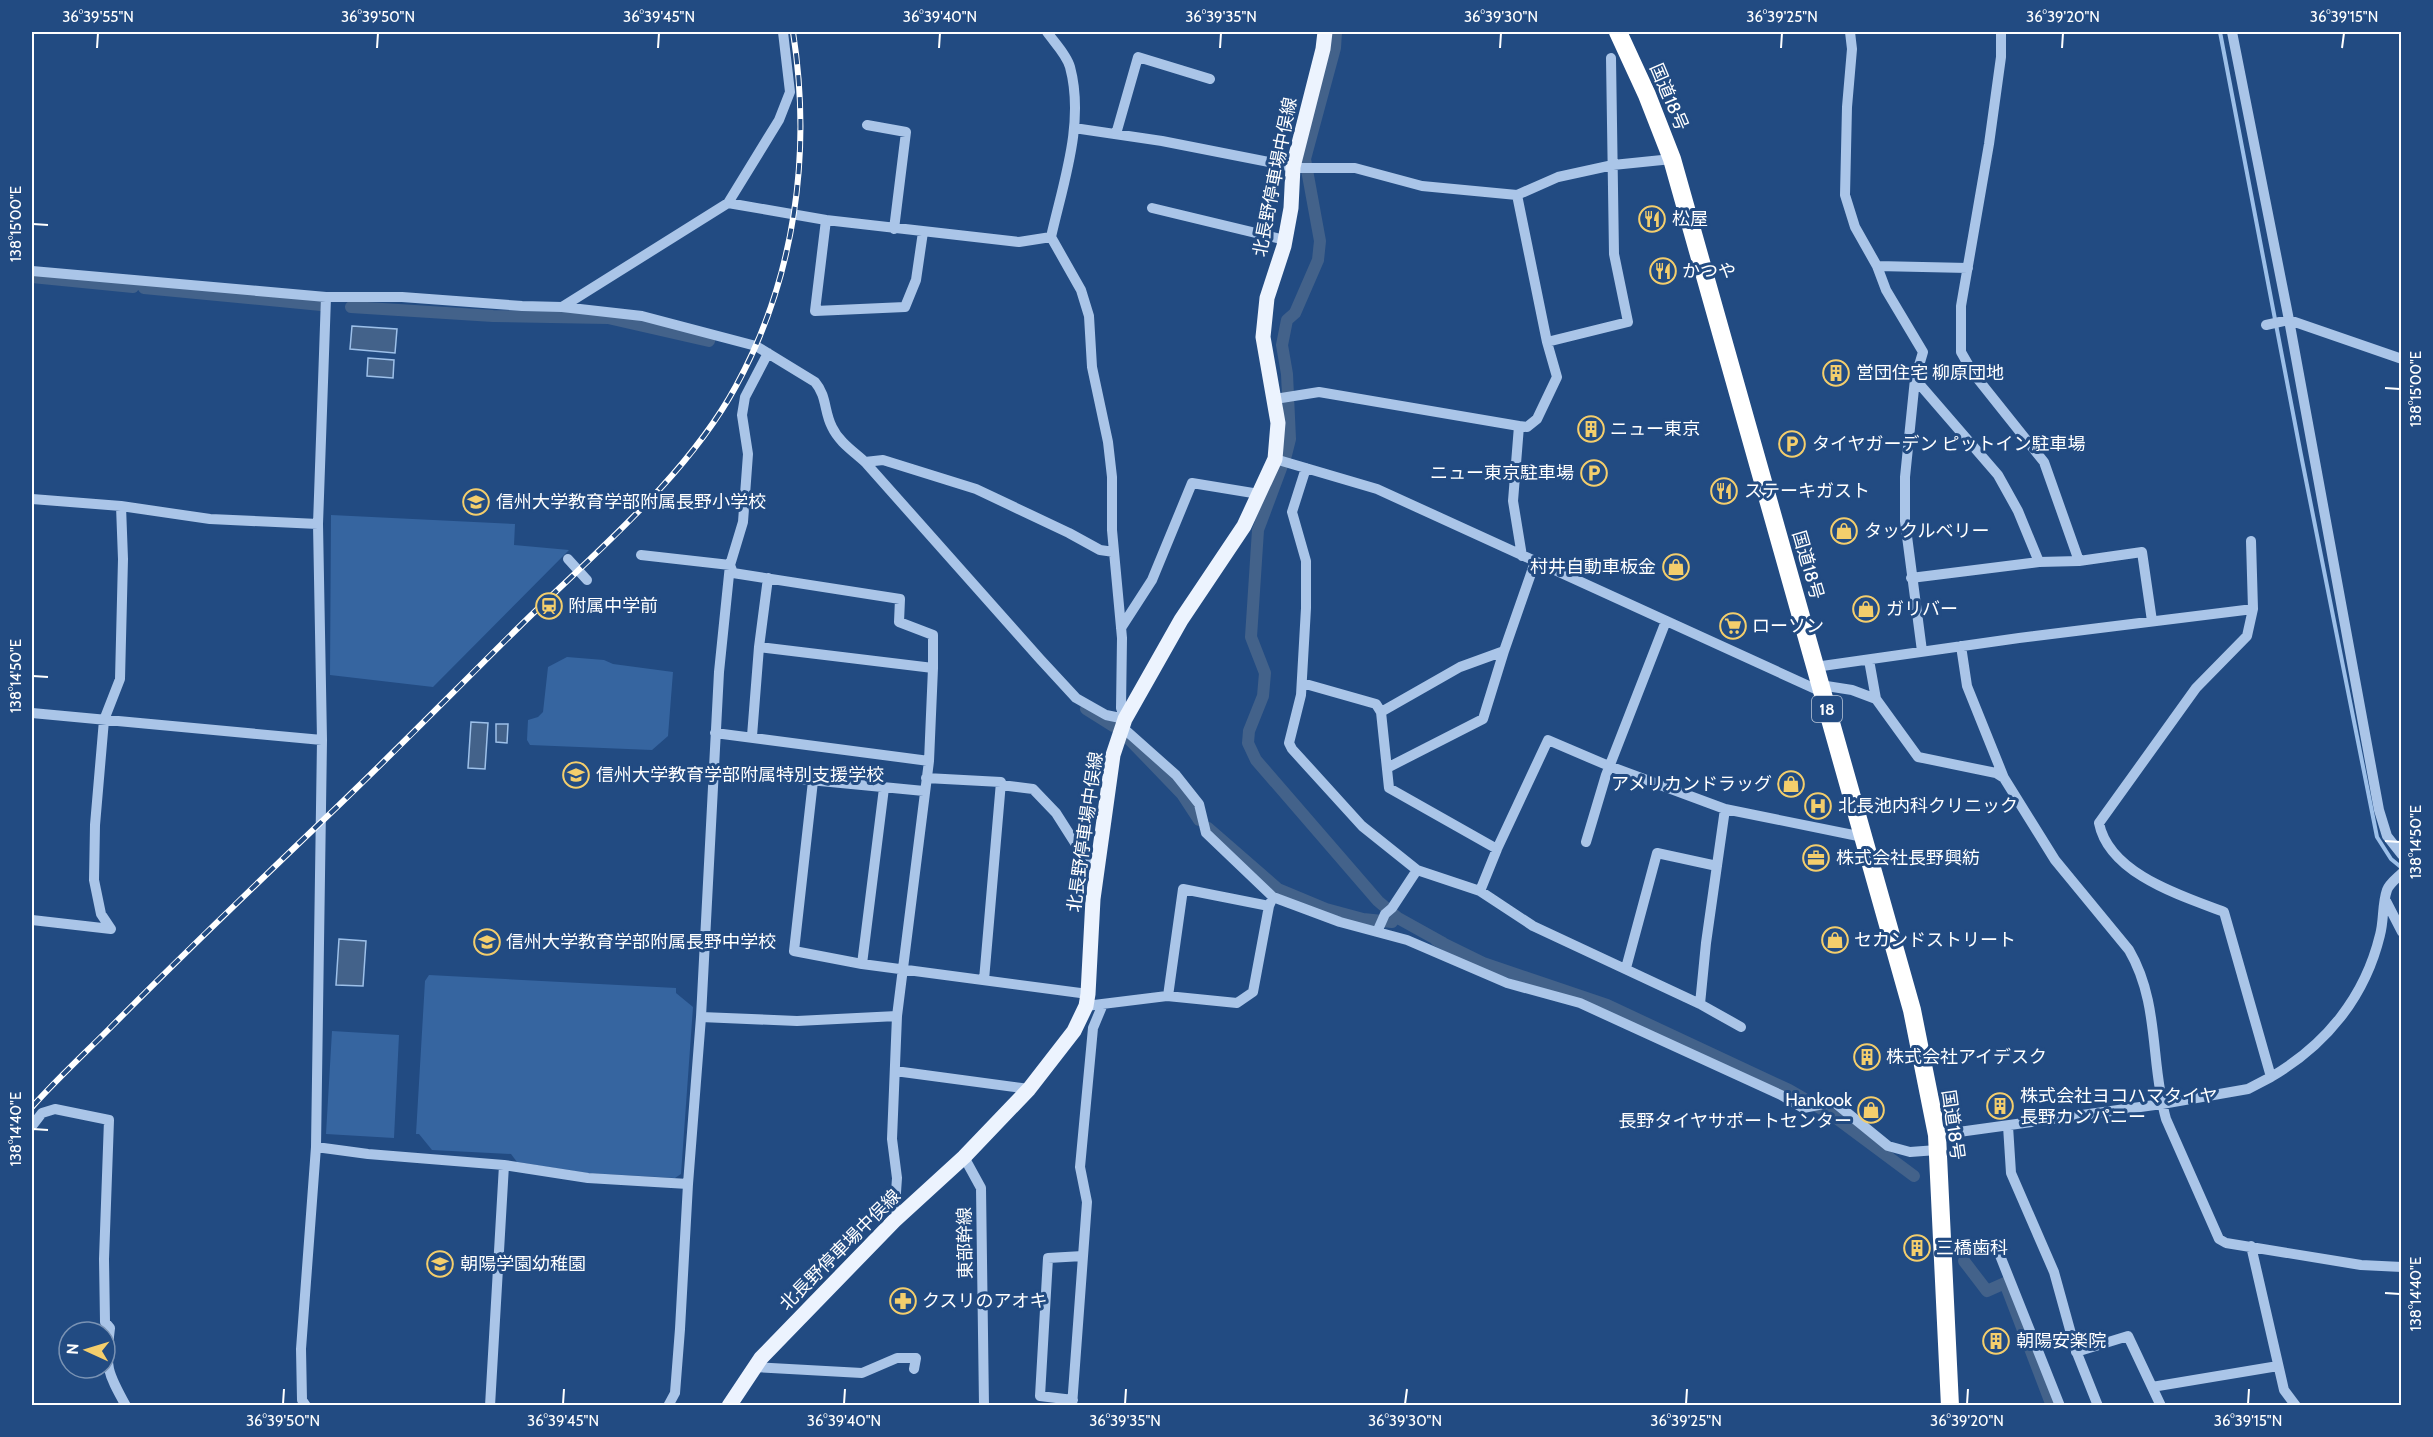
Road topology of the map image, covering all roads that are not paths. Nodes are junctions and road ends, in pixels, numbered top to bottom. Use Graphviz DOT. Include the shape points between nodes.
graph roads {
  1 [pos="783,32"];
  2 [pos="1047,32"];
  3 [pos="1324,32"];
  4 [pos="1617,32"];
  5 [pos="1850,32"];
  6 [pos="2001,32"];
  7 [pos="2232,32"];
  8 [pos="1611,58"];
  9 [pos="1210,79"];
  10 [pos="867,125"];
  11 [pos="1074,128"];
  12 [pos="1116,134"];
  13 [pos="1672,159"];
  14 [pos="1613,165"];
  15 [pos="1296,167"];
  16 [pos="1517,195"];
  17 [pos="728,203"];
  18 [pos="1152,208"];
  19 [pos="826,220"];
  20 [pos="894,229"];
  21 [pos="923,232"];
  22 [pos="1051,237"];
  23 [pos="1285,240"];
  24 [pos="1877,266"];
  25 [pos="1968,268"];
  26 [pos="32,271"];
  27 [pos="326,297"];
  28 [pos="562,307"];
  29 [pos="2286,321"];
  30 [pos="2266,325"];
  31 [pos="1547,342"];
  32 [pos="768,353"];
  33 [pos="2402,359"];
  34 [pos="1915,379"];
  35 [pos="1283,397"];
  36 [pos="1519,426"];
  37 [pos="1277,459"];
  38 [pos="866,462"];
  39 [pos="1306,468"];
  40 [pos="1259,494"];
  41 [pos="32,499"];
  42 [pos="121,506"];
  43 [pos="318,524"];
  44 [pos="2251,541"];
  45 [pos="1114,552"];
  46 [pos="641,555"];
  47 [pos="1522,556"];
  48 [pos="568,559"];
  49 [pos="2079,561"];
  50 [pos="1535,562"];
  51 [pos="2039,562"];
  52 [pos="730,565"];
  53 [pos="768,578"];
  54 [pos="1911,578"];
  55 [pos="587,580"];
  56 [pos="2253,609"];
  57 [pos="1666,621"];
  58 [pos="2152,621"];
  59 [pos="1121,628"];
  60 [pos="1961,646"];
  61 [pos="759,647"];
  62 [pos="1504,651"];
  63 [pos="1922,651"];
  64 [pos="1869,660"];
  65 [pos="933,668"];
  66 [pos="1819,682"];
  67 [pos="1302,683"];
  68 [pos="1876,699"];
  69 [pos="1381,712"];
  70 [pos="32,713"];
  71 [pos="104,720"];
  72 [pos="1124,723"];
  73 [pos="715,733"];
  74 [pos="752,736"];
  75 [pos="322,740"];
  76 [pos="929,761"];
  77 [pos="1609,766"];
  78 [pos="1387,768"];
  79 [pos="789,778"];
  80 [pos="926,778"];
  81 [pos="2004,778"];
  82 [pos="813,781"];
  83 [pos="1001,785"];
  84 [pos="884,788"];
  85 [pos="924,791"];
  86 [pos="1725,809"];
  87 [pos="1863,837"];
  88 [pos="1586,842"];
  89 [pos="1497,849"];
  90 [pos="2402,855"];
  91 [pos="1098,859"];
  92 [pos="1717,866"];
  93 [pos="1417,870"];
  94 [pos="2400,874"];
  95 [pos="1480,891"];
  96 [pos="1271,901"];
  97 [pos="2386,901"];
  98 [pos="1384,919"];
  99 [pos="32,920"];
  100 [pos="2402,932"];
  101 [pos="862,964"];
  102 [pos="1626,968"];
  103 [pos="903,969"];
  104 [pos="984,980"];
  105 [pos="1168,996"];
  106 [pos="1087,1000"];
  107 [pos="1103,1004"];
  108 [pos="1700,1004"];
  109 [pos="897,1016"];
  110 [pos="701,1017"];
  111 [pos="1741,1027"];
  112 [pos="895,1071"];
  113 [pos="2271,1077"];
  114 [pos="1029,1089"];
  115 [pos="2162,1104"];
  116 [pos="32,1126"];
  117 [pos="2008,1126"];
  118 [pos="1937,1142"];
  119 [pos="316,1147"];
  120 [pos="964,1157"];
  121 [pos="504,1165"];
  122 [pos="688,1184"];
  123 [pos="894,1221"];
  124 [pos="2251,1246"];
  125 [pos="1999,1253"];
  126 [pos="1083,1256"];
  127 [pos="2402,1267"];
  128 [pos="2076,1352"];
  129 [pos="2277,1366"];
  130 [pos="754,1367"];
  131 [pos="914,1369"];
  132 [pos="2152,1387"];
  133 [pos="1073,1403"];
  134 [pos="126,1406"];
  135 [pos="306,1406"];
  136 [pos="490,1406"];
  137 [pos="669,1406"];
  138 [pos="729,1406"];
  139 [pos="984,1406"];
  140 [pos="1950,1406"];
  141 [pos="2060,1406"];
  142 [pos="2098,1406"];
  143 [pos="2161,1406"];
  144 [pos="2296,1406"];
  1 -- 17 [label="street" via="790,92 779,120"];
  2 -- 11 [label="street" via="1070,65"];
  3 -- 15 [label="main road, 北長野停車場中俣線"];
  4 -- 13 [label="highway, 国道18号 / 18"];
  5 -- 24 [label="street" via="1845,195 1856,227"];
  6 -- 25 [label="street" via="2001,57"];
  7 -- 29 [label="street"];
  8 -- 14 [label="street"];
  9 -- 12 [label="street" via="1138,57"];
  10 -- 20 [label="street" via="906,132"];
  11 -- 12 [label="street"];
  11 -- 22 [label="street"];
  12 -- 15 [label="street"];
  13 -- 14 [label="street"];
  13 -- 66 [label="highway, 国道18号 / 18"];
  14 -- 16 [label="street" via="1558,177"];
  14 -- 31 [label="street" via="1614,254 1628,322"];
  15 -- 16 [label="street" via="1355,168 1422,186"];
  15 -- 23 [label="main road, 北長野停車場中俣線"];
  16 -- 31 [label="street"];
  17 -- 19 [label="street"];
  17 -- 28 [label="street"];
  18 -- 23 [label="street"];
  19 -- 20 [label="street"];
  19 -- 21 [label="street" via="815,311 905,307 916,280"];
  20 -- 21 [label="street"];
  21 -- 22 [label="street" via="1019,242"];
  22 -- 45 [label="street" via="1081,290 1089,316 1092,367 1112,477"];
  23 -- 35 [label="main road, 北長野停車場中俣線" via="1268,298 1263,336"];
  24 -- 25 [label="street"];
  24 -- 34 [label="street" via="1886,290 1923,352"];
  25 -- 49 [label="street" via="1961,306 1961,352 1973,373 2044,462"];
  26 -- 27 [label="street"];
  27 -- 28 [label="street" via="402,297"];
  27 -- 43 [label="street"];
  28 -- 32 [label="street" via="642,316 756,346"];
  29 -- 30 [label="street"];
  29 -- 33 [label="street"];
  29 -- 90 [label="street" via="2379,810 2387,836"];
  31 -- 36 [label="street" via="1557,377 1537,419 1527,427"];
  32 -- 38 [label="street" via="815,382 822,391 831,426 841,441"];
  32 -- 52 [label="street" via="745,397 742,415 748,454 743,522"];
  34 -- 51 [label="street" via="1998,475"];
  34 -- 54 [label="street" via="1905,477"];
  35 -- 36 [label="street" via="1319,392"];
  35 -- 37 [label="main road, 北長野停車場中俣線"];
  36 -- 47 [label="street" via="1513,501"];
  37 -- 39 [label="street"];
  37 -- 40 [label="main road, 北長野停車場中俣線"];
  38 -- 45 [label="street" via="883,460 976,489 1100,550"];
  38 -- 72 [label="street" via="1076,698"];
  39 -- 47 [label="street" via="1377,489"];
  39 -- 67 [label="street" via="1292,512 1306,561"];
  40 -- 59 [label="street" via="1192,483 1152,580"];
  40 -- 72 [label="main road, 北長野停車場中俣線" via="1244,526 1181,620"];
  41 -- 42 [label="street"];
  42 -- 43 [label="street" via="210,519"];
  42 -- 71 [label="street" via="120,679"];
  43 -- 75 [label="street"];
  44 -- 56 [label="street"];
  45 -- 59 [label="street"];
  46 -- 52 [label="street"];
  47 -- 50 [label="street"];
  48 -- 55 [label="street"];
  49 -- 51 [label="street"];
  49 -- 58 [label="street" via="2142,552"];
  50 -- 57 [label="street"];
  50 -- 62 [label="street"];
  51 -- 54 [label="street"];
  52 -- 53 [label="street" via="733,573"];
  52 -- 73 [label="street"];
  53 -- 61 [label="street"];
  53 -- 65 [label="street" via="900,599 899,622 933,635"];
  54 -- 63 [label="street"];
  56 -- 58 [label="street"];
  56 -- 113 [label="street" via="2247,636 2196,688 2099,823 2101,835 2117,857 2157,886 2224,912"];
  57 -- 66 [label="street"];
  57 -- 77 [label="street"];
  58 -- 60 [label="street"];
  59 -- 72 [label="street"];
  60 -- 63 [label="street"];
  60 -- 81 [label="street" via="1966,686"];
  61 -- 65 [label="street"];
  61 -- 74 [label="street"];
  62 -- 69 [label="street" via="1461,667"];
  62 -- 78 [label="street" via="1483,719"];
  63 -- 64 [label="street"];
  64 -- 66 [label="street"];
  64 -- 68 [label="street"];
  65 -- 76 [label="street"];
  66 -- 68 [label="street"];
  66 -- 87 [label="highway, 国道18号 / 18"];
  67 -- 69 [label="street" via="1376,704"];
  67 -- 93 [label="street" via="1289,743 1292,749 1362,826"];
  68 -- 81 [label="street" via="1918,757"];
  69 -- 78 [label="street"];
  70 -- 71 [label="street"];
  71 -- 75 [label="street"];
  71 -- 99 [label="street" via="94,880 101,914 111,929"];
  72 -- 91 [label="main road, 北長野停車場中俣線" via="1113,755"];
  72 -- 96 [label="street" via="1176,775 1202,813 1206,833"];
  73 -- 74 [label="street"];
  73 -- 110 [label="street"];
  74 -- 76 [label="street"];
  75 -- 119 [label="street"];
  76 -- 80 [label="street"];
  77 -- 86 [label="street"];
  77 -- 88 [label="street"];
  77 -- 89 [label="street" via="1548,740"];
  78 -- 89 [label="street" via="1389,788"];
  79 -- 82 [label="street"];
  80 -- 83 [label="street"];
  80 -- 85 [label="street"];
  81 -- 115 [label="street" via="2055,860 2136,962 2147,993"];
  82 -- 84 [label="street"];
  82 -- 101 [label="street" via="794,951"];
  83 -- 91 [label="street" via="1033,789 1056,813 1084,857"];
  83 -- 104 [label="street"];
  84 -- 85 [label="street"];
  84 -- 101 [label="street"];
  85 -- 103 [label="street"];
  86 -- 87 [label="street"];
  86 -- 92 [label="street"];
  87 -- 118 [label="highway, 国道18号 / 18" via="1911,1010"];
  89 -- 95 [label="street"];
  91 -- 106 [label="main road, 北長野停車場中俣線"];
  92 -- 102 [label="street" via="1657,853"];
  92 -- 108 [label="street"];
  93 -- 95 [label="street"];
  93 -- 98 [label="street"];
  94 -- 97 [label="street" via="2387,889"];
  95 -- 102 [label="street" via="1533,926"];
  96 -- 98 [label="street" via="1340,922"];
  96 -- 105 [label="street" via="1253,992 1236,1003"];
  96 -- 105 [label="street" via="1183,889"];
  97 -- 100 [label="street"];
  97 -- 113 [label="street" via="2371,967 2354,1000 2330,1032 2288,1068"];
  98 -- 118 [label="street" via="1407,940 1507,983 1580,1003 1803,1108 1834,1102 1888,1146 1910,1152"];
  101 -- 103 [label="street"];
  102 -- 108 [label="street"];
  103 -- 104 [label="street"];
  103 -- 109 [label="street"];
  104 -- 106 [label="street"];
  105 -- 107 [label="street"];
  106 -- 107 [label="street"];
  106 -- 114 [label="main road, 北長野停車場中俣線" via="1074,1031"];
  107 -- 126 [label="street" via="1093,1028 1086,1088 1080,1167 1087,1202"];
  108 -- 111 [label="street"];
  109 -- 110 [label="street" via="797,1021"];
  109 -- 112 [label="street"];
  110 -- 122 [label="street"];
  112 -- 114 [label="street"];
  112 -- 123 [label="street"];
  113 -- 115 [label="street" via="2248,1089"];
  114 -- 120 [label="main road, 北長野停車場中俣線"];
  115 -- 117 [label="street"];
  115 -- 124 [label="street" via="2219,1239"];
  116 -- 134 [label="street" via="42,1113 55,1109 109,1120 104,1259 105,1322 110,1328 107,1361 111,1379"];
  117 -- 118 [label="street"];
  117 -- 128 [label="street" via="2011,1173 2054,1272"];
  118 -- 140 [label="highway, 国道18号 / 18"];
  119 -- 121 [label="street"];
  119 -- 135 [label="street" via="301,1349 302,1400"];
  120 -- 123 [label="main road, 北長野停車場中俣線"];
  120 -- 139 [label="street, 東部幹線" via="981,1188"];
  121 -- 122 [label="street" via="588,1178"];
  121 -- 136 [label="street"];
  122 -- 137 [label="street" via="675,1394"];
  123 -- 130 [label="main road, 北長野停車場中俣線"];
  124 -- 127 [label="street" via="2361,1265"];
  124 -- 129 [label="street"];
  125 -- 141 [label="street"];
  126 -- 133 [label="street"];
  126 -- 133 [label="street" via="1048,1258 1040,1396"];
  128 -- 132 [label="street" via="2128,1336"];
  128 -- 142 [label="street"];
  129 -- 132 [label="street"];
  129 -- 144 [label="street" via="2284,1390"];
  130 -- 131 [label="street" via="862,1373 897,1358 916,1358"];
  130 -- 138 [label="main road, 北長野停車場中俣線"];
  132 -- 143 [label="street"];
}
